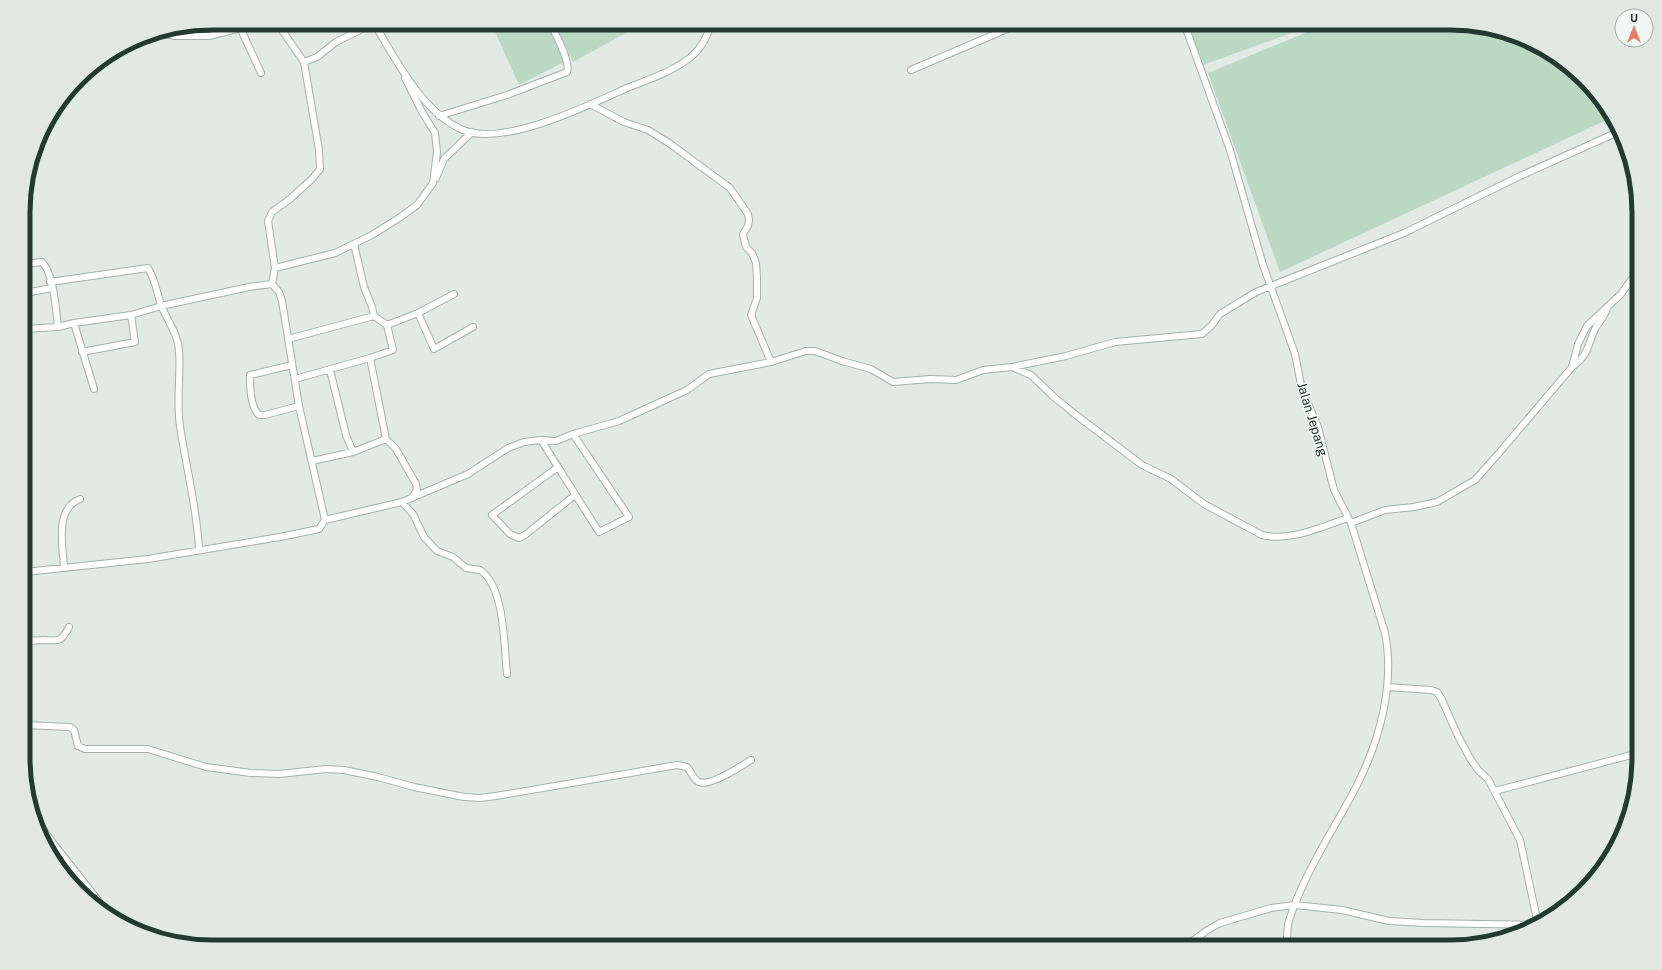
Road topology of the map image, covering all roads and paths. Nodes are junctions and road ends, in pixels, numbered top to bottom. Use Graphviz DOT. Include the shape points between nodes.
graph roads {
  1 [pos="225,30"];
  2 [pos="241,30"];
  3 [pos="282,30"];
  4 [pos="360,30"];
  5 [pos="378,30"];
  6 [pos="553,30"];
  7 [pos="709,30"];
  8 [pos="1005,30"];
  9 [pos="1187,30"];
  10 [pos="169,35"];
  11 [pos="304,62"];
  12 [pos="911,70"];
  13 [pos="402,71"];
  14 [pos="261,73"];
  15 [pos="590,104"];
  16 [pos="439,116"];
  17 [pos="472,132"];
  18 [pos="1614,134"];
  19 [pos="433,183"];
  20 [pos="354,244"];
  21 [pos="30,263"];
  22 [pos="275,268"];
  23 [pos="1632,279"];
  24 [pos="272,284"];
  25 [pos="51,285"];
  26 [pos="1270,288"];
  27 [pos="30,291"];
  28 [pos="454,294"];
  29 [pos="162,306"];
  30 [pos="1607,308"];
  31 [pos="418,313"];
  32 [pos="131,315"];
  33 [pos="374,316"];
  34 [pos="74,323"];
  35 [pos="386,325"];
  36 [pos="58,327"];
  37 [pos="473,327"];
  38 [pos="30,329"];
  39 [pos="288,339"];
  40 [pos="82,352"];
  41 [pos="370,358"];
  42 [pos="771,362"];
  43 [pos="292,365"];
  44 [pos="1572,366"];
  45 [pos="1012,367"];
  46 [pos="330,370"];
  47 [pos="295,379"];
  48 [pos="94,389"];
  49 [pos="300,406"];
  50 [pos="573,434"];
  51 [pos="386,439"];
  52 [pos="541,440"];
  53 [pos="352,452"];
  54 [pos="312,461"];
  55 [pos="558,467"];
  56 [pos="575,495"];
  57 [pos="413,497"];
  58 [pos="80,498"];
  59 [pos="402,502"];
  60 [pos="325,520"];
  61 [pos="1350,521"];
  62 [pos="199,549"];
  63 [pos="64,568"];
  64 [pos="30,571"];
  65 [pos="69,627"];
  66 [pos="30,641"];
  67 [pos="507,674"];
  68 [pos="1387,687"];
  69 [pos="30,725"];
  70 [pos="1632,755"];
  71 [pos="751,760"];
  72 [pos="1495,791"];
  73 [pos="54,848"];
  74 [pos="95,897"];
  75 [pos="1295,905"];
  76 [pos="1537,918"];
  77 [pos="1522,925"];
  78 [pos="1194,940"];
  79 [pos="1287,940"];
  1 -- 10 [label="street" via="209,36"];
  2 -- 14 [label="street"];
  3 -- 11 [label="street"];
  4 -- 11 [label="street" via="336,42 317,57"];
  5 -- 13 [label="street"];
  6 -- 16 [label="street" via="569,67 567,72 507,95"];
  7 -- 15 [label="street" via="702,45 685,62"];
  8 -- 12 [label="street"];
  9 -- 26 [label="street, Jalan Jepang" via="1230,150"];
  11 -- 22 [label="street" via="320,169 290,199 272,212 268,222"];
  13 -- 16 [label="street"];
  13 -- 19 [label="street" via="435,133 437,152"];
  15 -- 17 [label="street" via="538,124 513,130"];
  15 -- 42 [label="street" via="624,122 648,130 730,188 748,214 748,226 743,234 746,247 756,263 757,298 751,315"];
  16 -- 17 [label="street" via="455,126"];
  17 -- 19 [label="street" via="444,159"];
  18 -- 26 [label="street" via="1404,233"];
  19 -- 20 [label="street" via="417,205"];
  20 -- 22 [label="street" via="335,253"];
  20 -- 33 [label="street"];
  21 -- 25 [label="street" via="42,262"];
  22 -- 24 [label="street"];
  23 -- 30 [label="street"];
  24 -- 29 [label="street"];
  24 -- 39 [label="street" via="282,301"];
  25 -- 27 [label="street"];
  25 -- 29 [label="street" via="148,268"];
  25 -- 36 [label="street"];
  26 -- 45 [label="street" via="1256,292 1220,314 1202,334 1115,342 1066,356"];
  26 -- 61 [label="street, Jalan Jepang" via="1295,354 1302,390 1316,421 1334,490"];
  28 -- 31 [label="street"];
  29 -- 32 [label="street"];
  29 -- 62 [label="street" via="179,348 180,425 198,525"];
  30 -- 44 [label="street" via="1587,351 1581,360"];
  30 -- 44 [label="street" via="1587,326 1578,344"];
  31 -- 35 [label="street"];
  31 -- 37 [label="street" via="434,349"];
  32 -- 34 [label="street"];
  32 -- 40 [label="street" via="135,342"];
  33 -- 35 [label="street"];
  33 -- 39 [label="street"];
  34 -- 36 [label="street"];
  34 -- 40 [label="street"];
  35 -- 41 [label="street" via="393,350"];
  36 -- 38 [label="street"];
  39 -- 43 [label="street"];
  40 -- 48 [label="street"];
  41 -- 46 [label="street"];
  41 -- 51 [label="street"];
  42 -- 45 [label="street" via="806,351 815,351 871,369 893,382 956,380 983,370"];
  42 -- 50 [label="street" via="709,374 687,390 619,421"];
  43 -- 47 [label="street"];
  43 -- 49 [label="street" via="250,375 254,409 259,415 265,415"];
  44 -- 61 [label="street" via="1475,480 1437,502 1385,510"];
  45 -- 61 [label="street" via="1031,375 1070,410 1142,465 1171,479 1204,504 1262,535 1287,537"];
  46 -- 47 [label="street"];
  46 -- 53 [label="street"];
  47 -- 49 [label="street"];
  49 -- 54 [label="street"];
  50 -- 52 [label="street" via="556,441"];
  50 -- 56 [label="street" via="629,517 599,532"];
  51 -- 53 [label="street"];
  51 -- 57 [label="street" via="396,449 416,484 417,490"];
  52 -- 55 [label="street"];
  52 -- 57 [label="street" via="524,442 508,448 468,474"];
  53 -- 54 [label="street"];
  54 -- 60 [label="street"];
  55 -- 56 [label="street"];
  55 -- 56 [label="street" via="492,515 510,534 519,538"];
  57 -- 59 [label="street"];
  58 -- 63 [label="street" via="70,504 62,523"];
  59 -- 60 [label="street"];
  59 -- 67 [label="street" via="413,514 424,537 437,551 453,557 466,568 480,570 491,582 500,604"];
  60 -- 62 [label="street" via="319,529"];
  61 -- 68 [label="street, Jalan Jepang" via="1385,633 1389,652"];
  62 -- 63 [label="street" via="148,559"];
  63 -- 64 [label="street"];
  65 -- 66 [label="street" via="57,641"];
  68 -- 72 [label="street" via="1437,692 1471,760"];
  68 -- 75 [label="street, Jalan Jepang" via="1371,752 1358,783 1308,872"];
  69 -- 71 [label="street" via="70,727 74,730 78,746 85,749 148,749 206,767 263,774 344,770 414,788 472,798 678,765 687,767 697,781 704,783"];
  70 -- 72 [label="street"];
  72 -- 76 [label="street" via="1520,840"];
  73 -- 74 [label="street"];
  75 -- 77 [label="street" via="1342,910 1389,921"];
  75 -- 78 [label="street" via="1271,908 1220,923"];
  75 -- 79 [label="street, Jalan Jepang" via="1288,925"];
}
